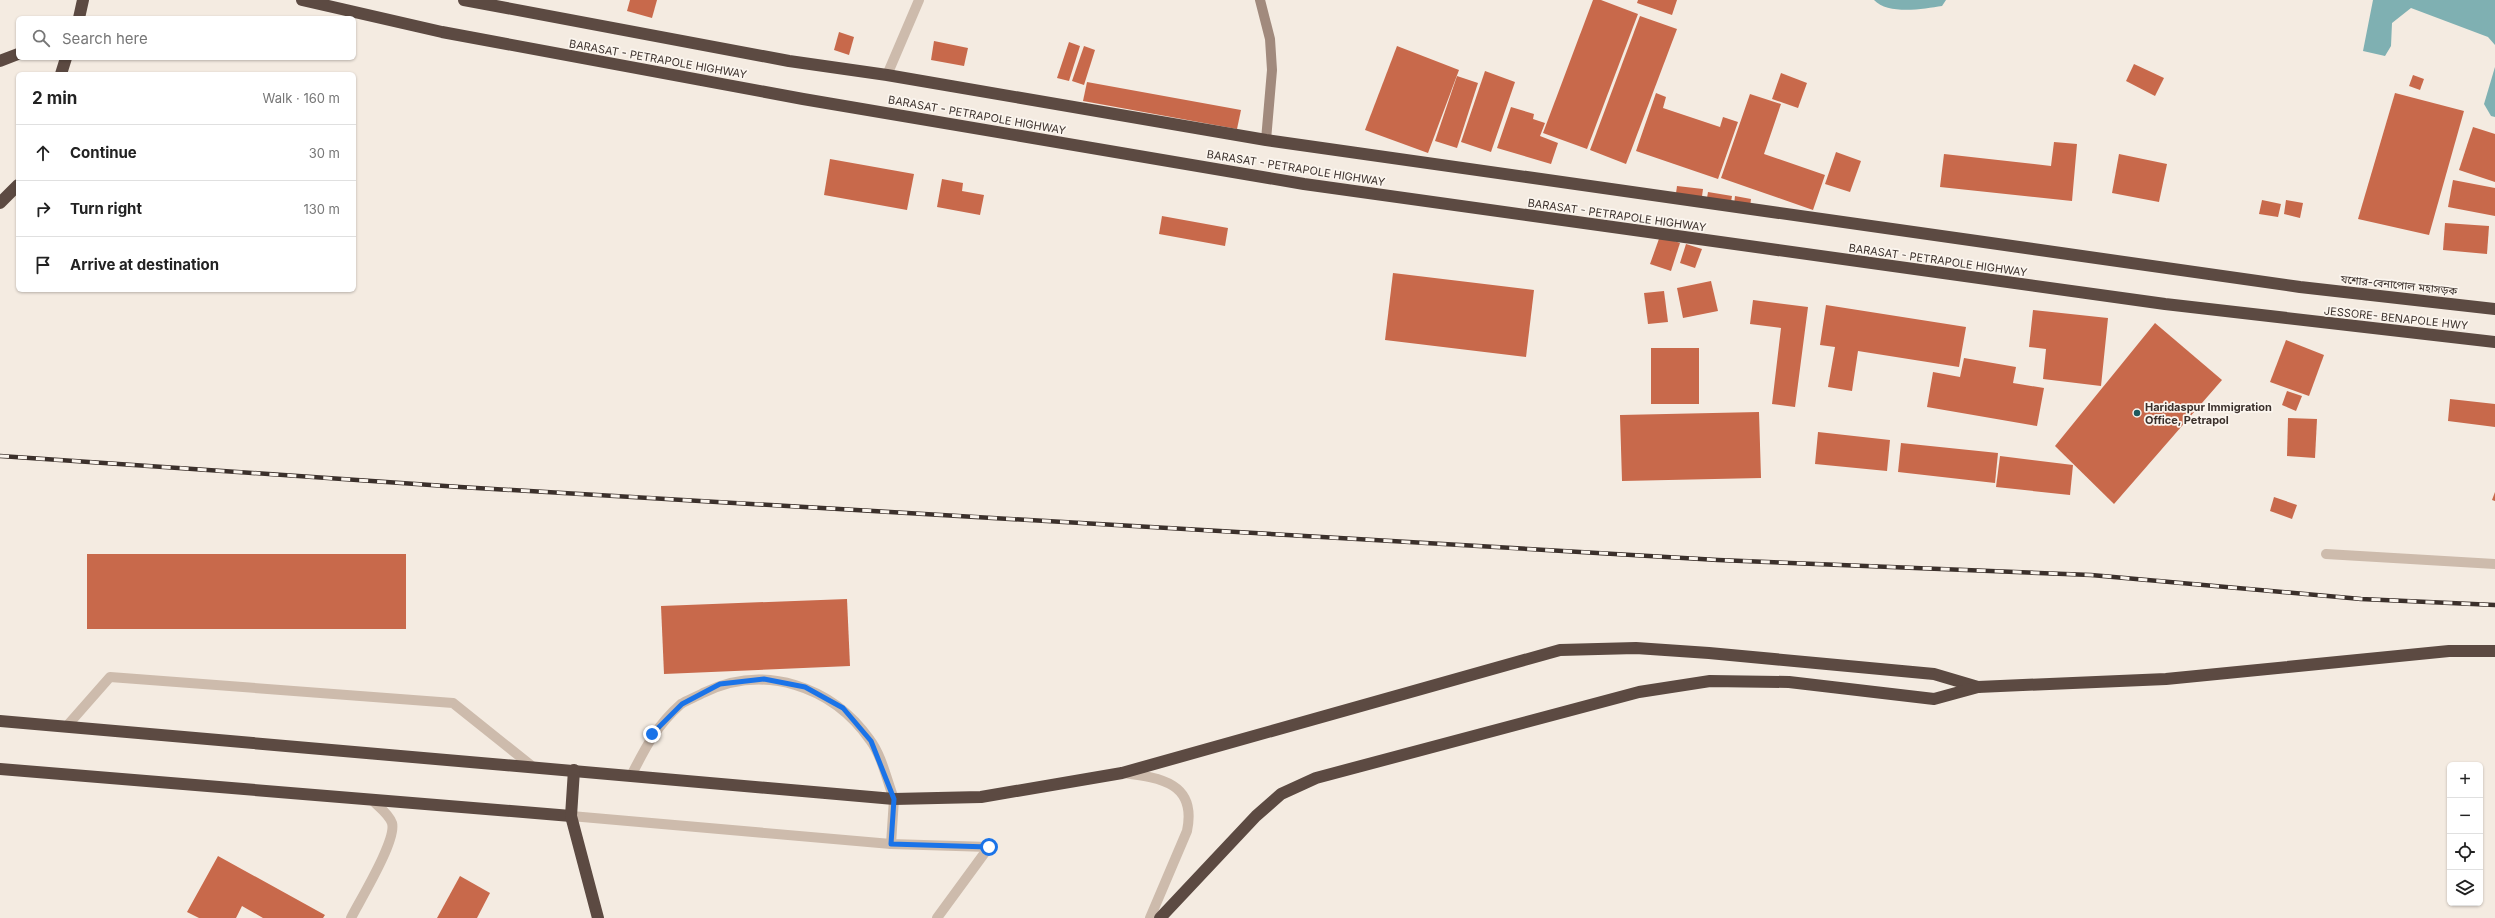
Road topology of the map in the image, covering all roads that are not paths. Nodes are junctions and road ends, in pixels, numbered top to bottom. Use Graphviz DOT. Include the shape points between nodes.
graph roads {
  1 [pos="83,0"];
  2 [pos="302,0"];
  3 [pos="464,0"];
  4 [pos="919,0"];
  5 [pos="1260,0"];
  6 [pos="79,16"];
  7 [pos="16,55"];
  8 [pos="65,60"];
  9 [pos="0,61"];
  10 [pos="62,72"];
  11 [pos="887,75"];
  12 [pos="1266,140"];
  13 [pos="16,187"];
  14 [pos="0,203"];
  15 [pos="2300,287"];
  16 [pos="2495,309"];
  17 [pos="2294,320"];
  18 [pos="2495,342"];
  19 [pos="2326,554"];
  20 [pos="2495,564"];
  21 [pos="2495,651"];
  22 [pos="1978,687"];
  23 [pos="0,721"];
  24 [pos="66,727"];
  25 [pos="533,767"];
  26 [pos="0,769"];
  27 [pos="574,770"];
  28 [pos="1122,773"];
  29 [pos="631,776"];
  30 [pos="894,799"];
  31 [pos="372,800"];
  32 [pos="570,816"];
  33 [pos="891,844"];
  34 [pos="351,918"];
  35 [pos="598,918"];
  36 [pos="937,918"];
  37 [pos="1150,918"];
  38 [pos="1160,918"];
  1 -- 6 [label="highway"];
  2 -- 17 [label="highway, BARASAT - PETRAPOLE HIGHWAY" via="442,32 670,74 1304,184"];
  3 -- 11 [label="highway, BARASAT - PETRAPOLE HIGHWAY" via="788,61"];
  4 -- 11 [label="street"];
  5 -- 12 [label="street" via="1270,39 1272,70"];
  7 -- 9 [label="highway"];
  8 -- 10 [label="highway"];
  11 -- 12 [label="highway, BARASAT - PETRAPOLE HIGHWAY"];
  12 -- 15 [label="highway, BARASAT - PETRAPOLE HIGHWAY"];
  13 -- 14 [label="highway"];
  15 -- 16 [label="highway, যশোর-বেনাপোল মহাসড়ক"];
  17 -- 18 [label="highway, JESSORE- BENAPOLE HWY"];
  19 -- 20 [label="street"];
  21 -- 22 [label="highway" via="2449,651 2166,679"];
  22 -- 28 [label="highway" via="1934,674 1709,653 1636,648 1560,650"];
  22 -- 38 [label="highway" via="1934,699 1789,682 1710,681 1639,692 1316,778 1281,794"];
  23 -- 24 [label="highway"];
  24 -- 25 [label="highway"];
  24 -- 25 [label="street" via="110,677 453,703"];
  25 -- 27 [label="highway"];
  26 -- 31 [label="highway"];
  27 -- 29 [label="highway"];
  27 -- 32 [label="highway"];
  28 -- 30 [label="highway" via="981,797"];
  28 -- 37 [label="street" via="1162,779 1174,785 1188,806 1190,818 1187,831"];
  29 -- 30 [label="highway"];
  29 -- 30 [label="street" via="652,734 682,704 720,684 764,679 805,687 843,708 871,741"];
  30 -- 33 [label="street"];
  31 -- 32 [label="highway"];
  31 -- 34 [label="street" via="392,824 391,841"];
  32 -- 33 [label="street"];
  32 -- 35 [label="highway"];
  33 -- 36 [label="street" via="989,847"];
}
